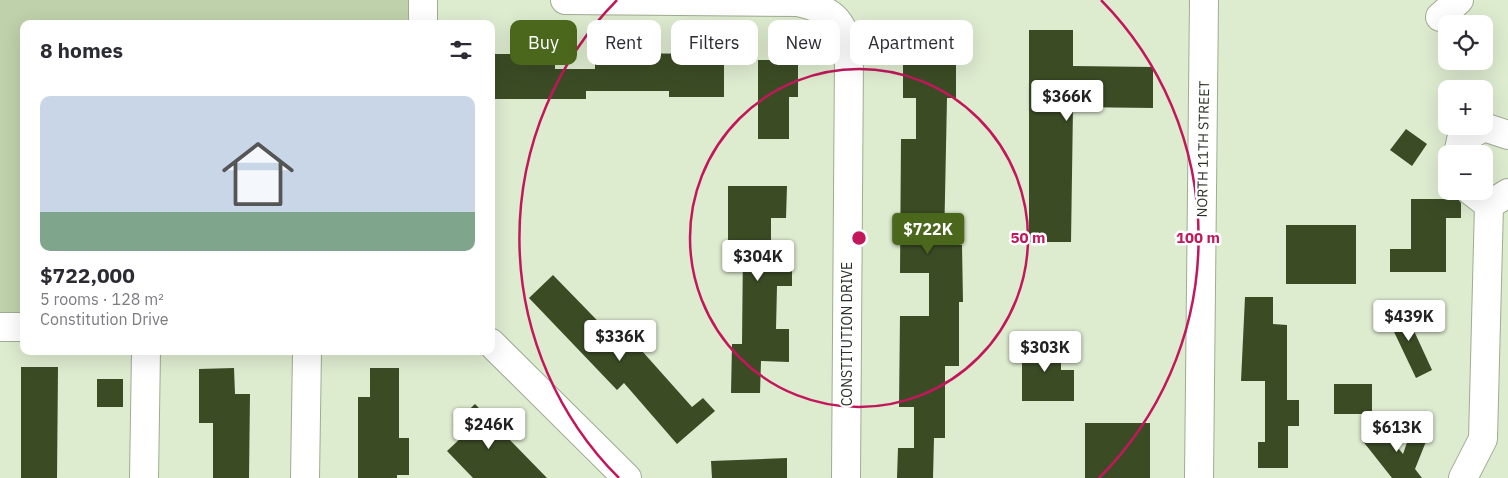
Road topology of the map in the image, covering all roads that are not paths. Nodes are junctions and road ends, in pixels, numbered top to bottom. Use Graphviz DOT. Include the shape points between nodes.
graph roads {
  1 [pos="423,0"];
  2 [pos="565,0"];
  3 [pos="1204,0"];
  4 [pos="423,20"];
  5 [pos="1508,135"];
  6 [pos="1460,145"];
  7 [pos="1489,200"];
  8 [pos="0,327"];
  9 [pos="20,327"];
  10 [pos="495,347"];
  11 [pos="146,355"];
  12 [pos="307,355"];
  13 [pos="144,478"];
  14 [pos="305,478"];
  15 [pos="627,478"];
  16 [pos="846,478"];
  17 [pos="1199,478"];
  18 [pos="1464,478"];
  1 -- 4 [label="street"];
  2 -- 16 [label="street, CONSTITUTION DRIVE" via="798,2 827,11 840,26 848,43 849,55"];
  3 -- 17 [label="street, NORTH 11TH STREET"];
  5 -- 6 [label="street" via="1484,127 1461,140"];
  7 -- 18 [label="street" via="1483,439"];
  8 -- 9 [label="street"];
  10 -- 15 [label="street"];
  11 -- 13 [label="street"];
  12 -- 14 [label="street"];
}
